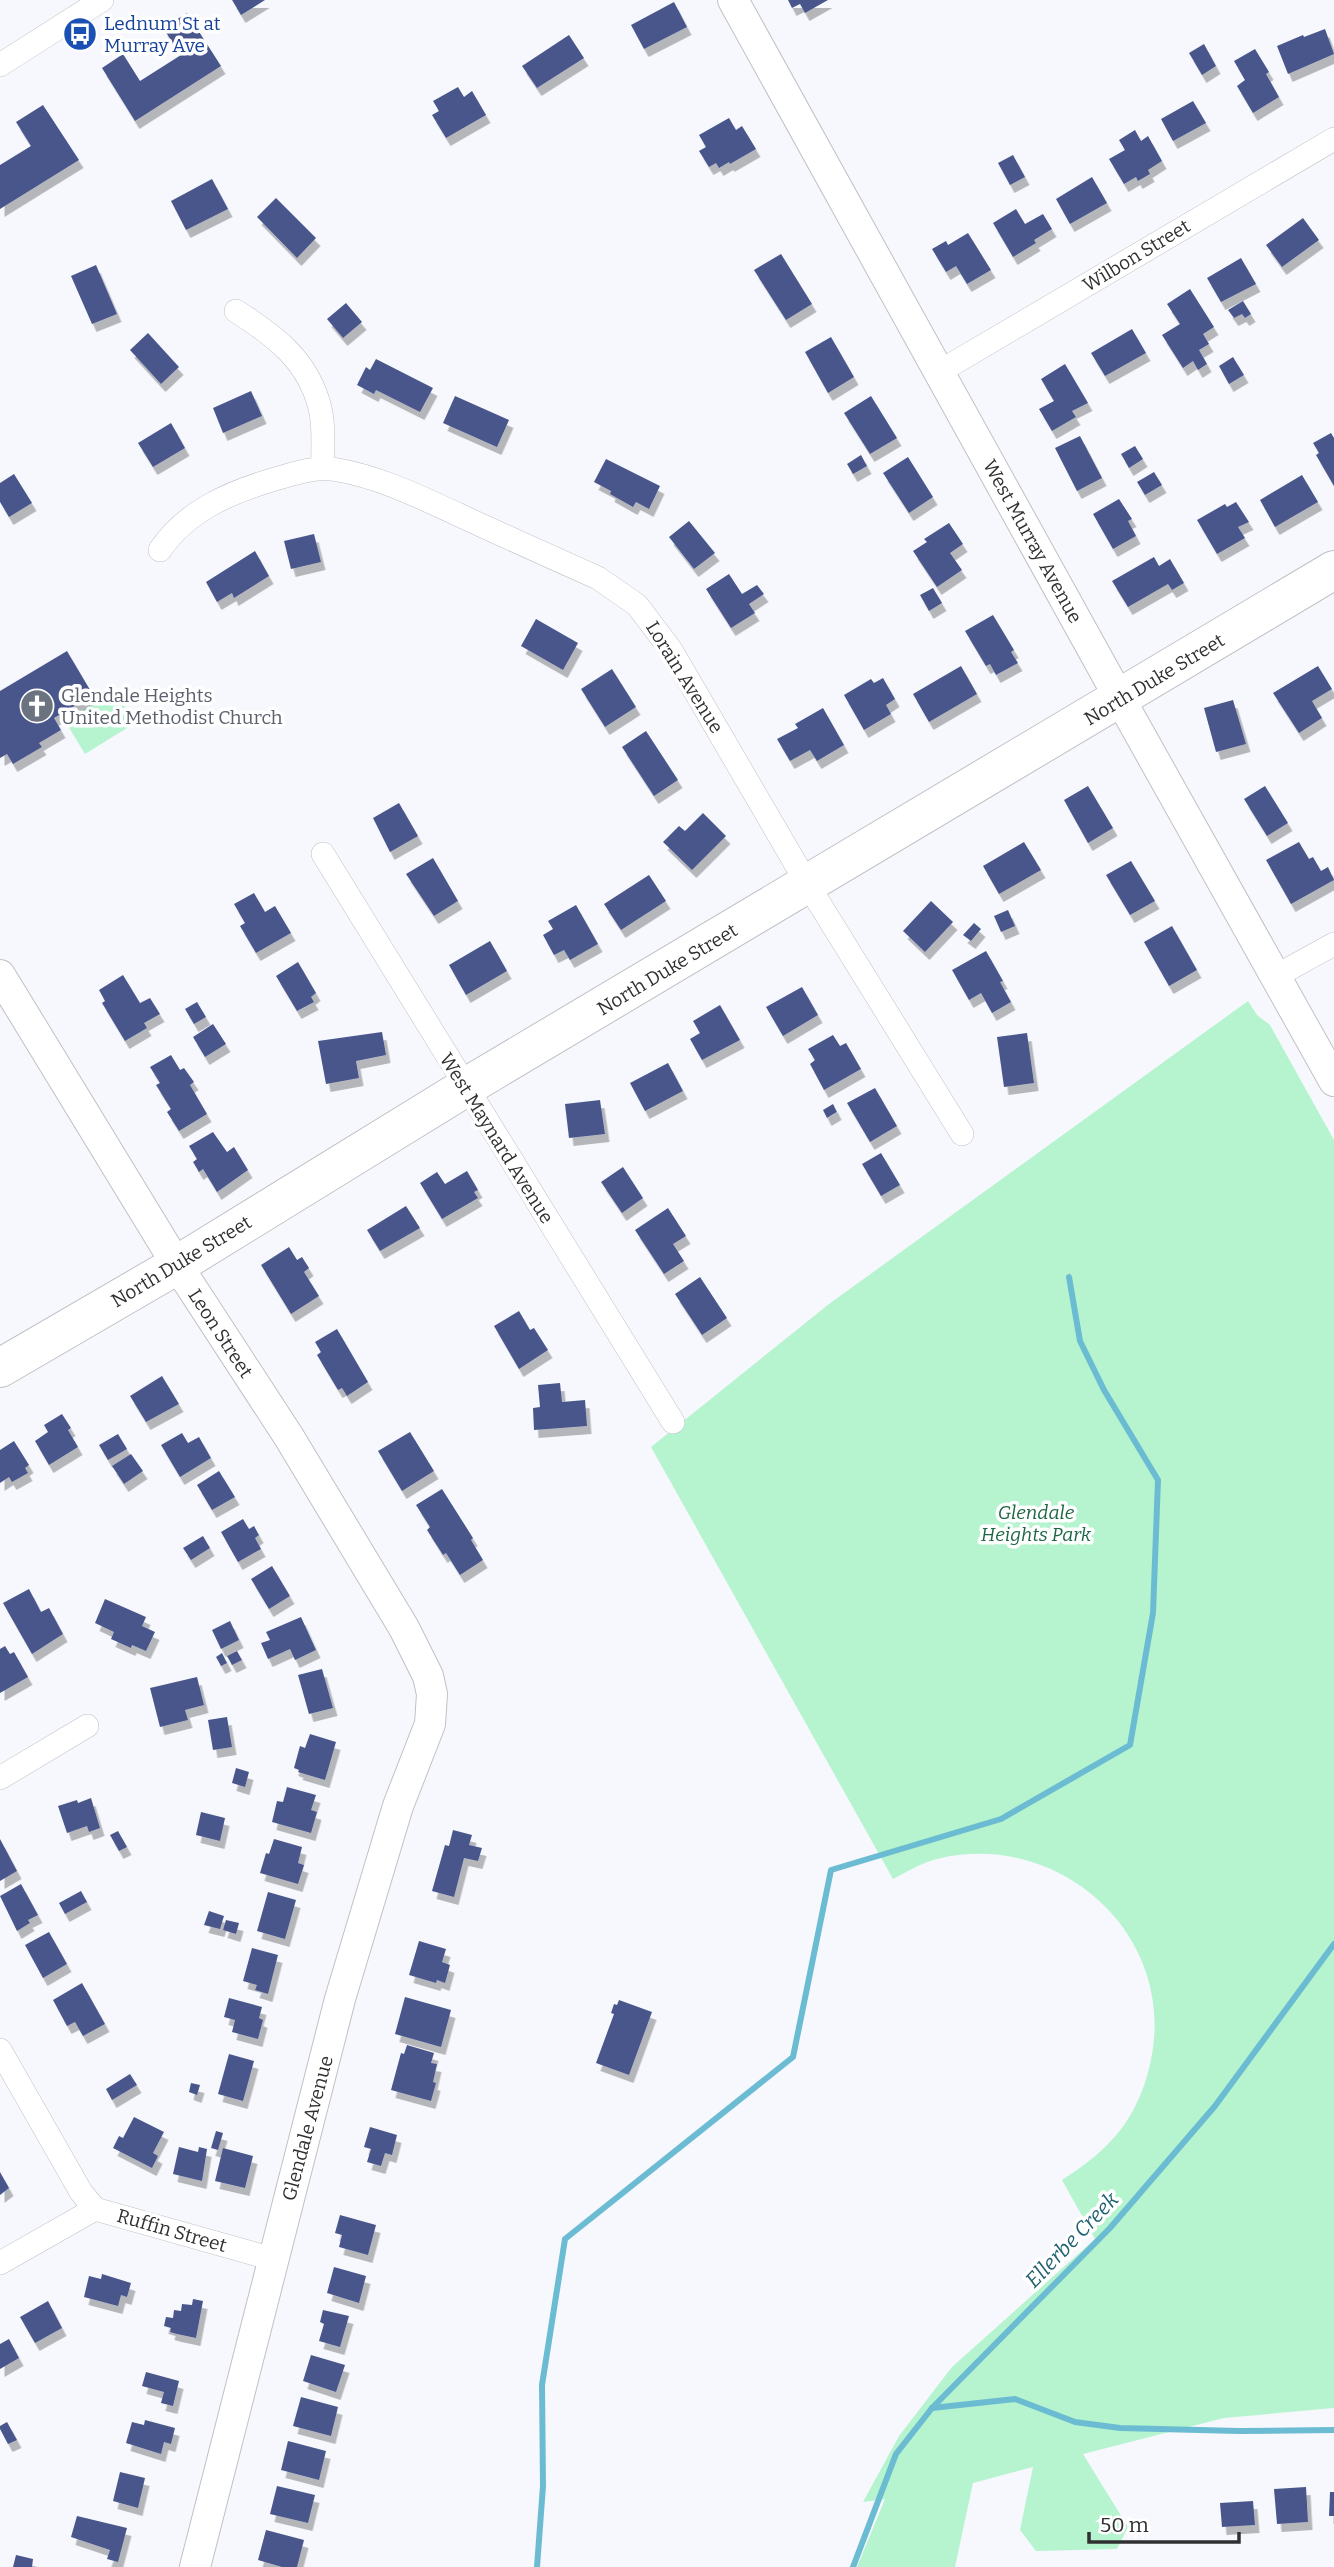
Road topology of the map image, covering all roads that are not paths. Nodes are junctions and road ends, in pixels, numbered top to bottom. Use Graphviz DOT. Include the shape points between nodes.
graph roads {
  1 [pos="102,0"];
  2 [pos="733,0"];
  3 [pos="0,65"];
  4 [pos="1334,139"];
  5 [pos="236,311"];
  6 [pos="939,372"];
  7 [pos="323,468"];
  8 [pos="160,550"];
  9 [pos="1334,570"];
  10 [pos="1119,699"];
  11 [pos="323,854"];
  12 [pos="808,885"];
  13 [pos="1334,944"];
  14 [pos="0,975"];
  15 [pos="1276,976"];
  16 [pos="1334,1081"];
  17 [pos="466,1087"];
  18 [pos="962,1134"];
  19 [pos="177,1265"];
  20 [pos="0,1368"];
  21 [pos="673,1422"];
  22 [pos="432,1694"];
  23 [pos="87,1726"];
  24 [pos="0,1778"];
  25 [pos="0,2050"];
  26 [pos="95,2209"];
  27 [pos="273,2259"];
  28 [pos="0,2263"];
  29 [pos="195,2567"];
  1 -- 3 [label="street"];
  2 -- 6 [label="street, West Murray Avenue"];
  4 -- 6 [label="street, Wilbon Street"];
  5 -- 7 [label="street" via="261,326 301,364 320,406"];
  6 -- 10 [label="street, West Murray Avenue"];
  7 -- 8 [label="street, Lorain Avenue" via="214,502 169,536"];
  7 -- 12 [label="street, Lorain Avenue" via="385,484 432,503 598,578 637,605 671,650"];
  9 -- 10 [label="highway, North Duke Street"];
  10 -- 12 [label="highway, North Duke Street"];
  10 -- 15 [label="street, West Murray Avenue"];
  11 -- 17 [label="street, West Maynard Avenue"];
  12 -- 17 [label="highway, North Duke Street"];
  12 -- 18 [label="street, Lorain Avenue"];
  13 -- 15 [label="street"];
  14 -- 19 [label="street, Leon Street"];
  15 -- 16 [label="street, West Murray Avenue"];
  17 -- 19 [label="highway, North Duke Street"];
  17 -- 21 [label="street, West Maynard Avenue"];
  19 -- 20 [label="highway, North Duke Street"];
  19 -- 22 [label="street, Leon Street" via="289,1437 404,1628 425,1668"];
  22 -- 27 [label="street, Glendale Avenue" via="428,1731 398,1806 340,1999"];
  23 -- 24 [label="street"];
  25 -- 26 [label="street"];
  26 -- 27 [label="street, Ruffin Street"];
  26 -- 28 [label="street, Ruffin Street"];
  27 -- 29 [label="street, Glendale Avenue"];
}
